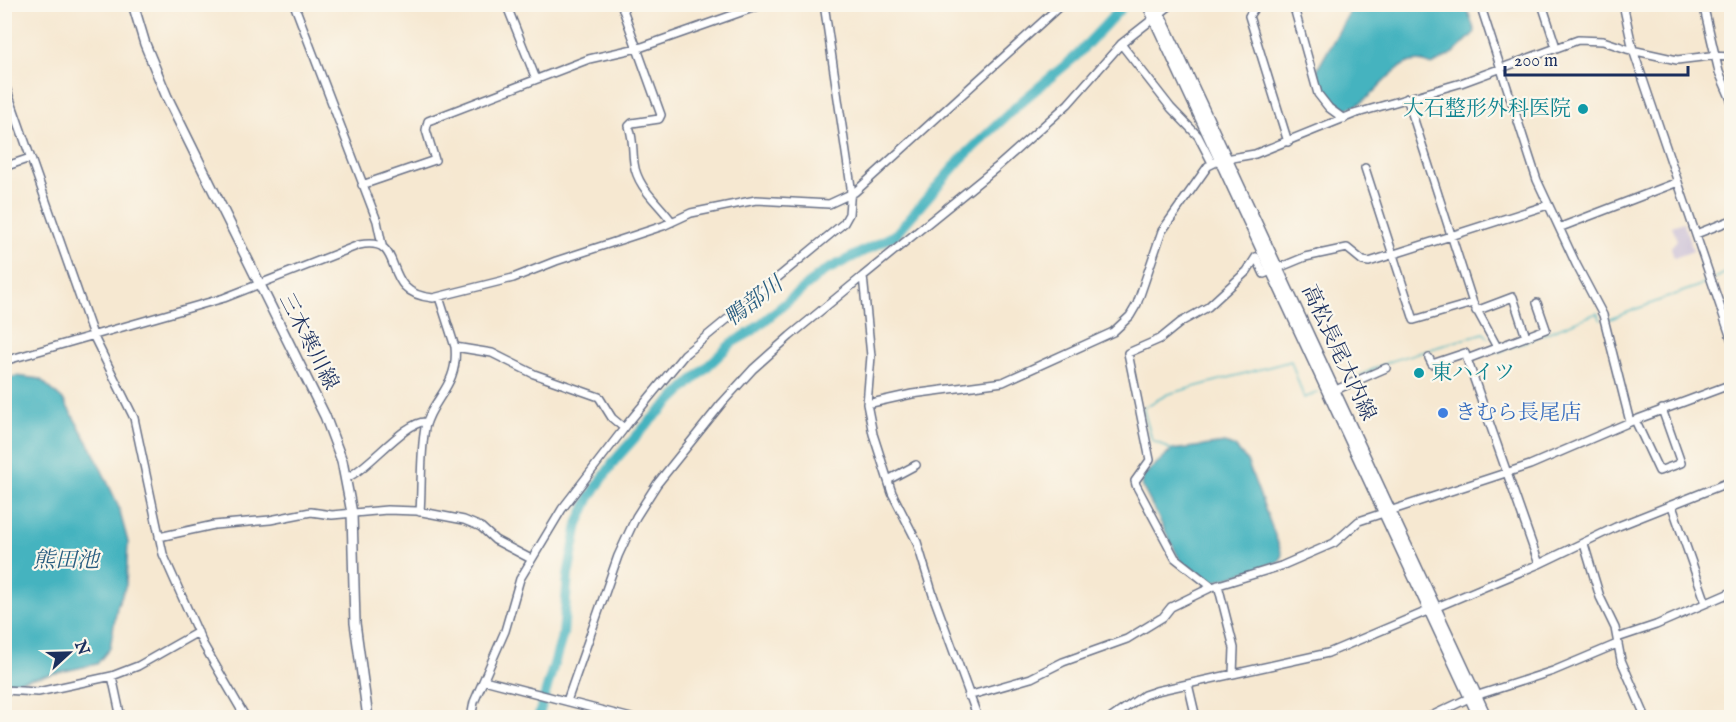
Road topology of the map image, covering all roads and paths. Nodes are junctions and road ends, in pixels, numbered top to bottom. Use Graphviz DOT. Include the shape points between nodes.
graph roads {
  1 [pos="133,4"];
  2 [pos="294,4"];
  3 [pos="506,4"];
  4 [pos="621,4"];
  5 [pos="764,4"];
  6 [pos="824,4"];
  7 [pos="1147,4"];
  8 [pos="1172,4"];
  9 [pos="1257,4"];
  10 [pos="1293,4"];
  11 [pos="1480,4"];
  12 [pos="1542,4"];
  13 [pos="1623,4"];
  14 [pos="1703,4"];
  15 [pos="1059,5"];
  16 [pos="1156,13"];
  17 [pos="1121,44"];
  18 [pos="1556,47"];
  19 [pos="635,48"];
  20 [pos="1633,50"];
  21 [pos="1715,57"];
  22 [pos="1731,57"];
  23 [pos="1502,69"];
  24 [pos="536,79"];
  25 [pos="4,82"];
  26 [pos="1407,98"];
  27 [pos="1731,102"];
  28 [pos="1344,119"];
  29 [pos="1288,142"];
  30 [pos="30,158"];
  31 [pos="1220,160"];
  32 [pos="4,166"];
  33 [pos="1365,168"];
  34 [pos="1678,182"];
  35 [pos="362,185"];
  36 [pos="851,195"];
  37 [pos="1548,205"];
  38 [pos="1731,220"];
  39 [pos="672,222"];
  40 [pos="1561,226"];
  41 [pos="1696,234"];
  42 [pos="1451,237"];
  43 [pos="382,245"];
  44 [pos="1393,254"];
  45 [pos="1275,269"];
  46 [pos="863,276"];
  47 [pos="260,285"];
  48 [pos="439,297"];
  49 [pos="1473,303"];
  50 [pos="1537,303"];
  51 [pos="1476,311"];
  52 [pos="93,335"];
  53 [pos="1526,337"];
  54 [pos="1731,341"];
  55 [pos="455,346"];
  56 [pos="1497,347"];
  57 [pos="1429,358"];
  58 [pos="1467,359"];
  59 [pos="4,361"];
  60 [pos="1386,368"];
  61 [pos="1731,384"];
  62 [pos="1332,391"];
  63 [pos="867,404"];
  64 [pos="1662,409"];
  65 [pos="1633,421"];
  66 [pos="427,423"];
  67 [pos="624,428"];
  68 [pos="916,465"];
  69 [pos="1507,472"];
  70 [pos="346,478"];
  71 [pos="888,480"];
  72 [pos="1731,482"];
  73 [pos="1672,506"];
  74 [pos="420,512"];
  75 [pos="1388,512"];
  76 [pos="352,513"];
  77 [pos="159,537"];
  78 [pos="1584,544"];
  79 [pos="531,559"];
  80 [pos="1539,564"];
  81 [pos="1215,586"];
  82 [pos="1731,592"];
  83 [pos="1706,603"];
  84 [pos="1433,609"];
  85 [pos="198,632"];
  86 [pos="1617,641"];
  87 [pos="1233,674"];
  88 [pos="112,676"];
  89 [pos="484,680"];
  90 [pos="1188,684"];
  91 [pos="4,690"];
  92 [pos="968,696"];
  93 [pos="1473,697"];
  94 [pos="565,701"];
  95 [pos="121,717"];
  96 [pos="246,717"];
  97 [pos="368,717"];
  98 [pos="471,717"];
  99 [pos="631,717"];
  100 [pos="978,717"];
  101 [pos="1111,717"];
  102 [pos="1196,717"];
  103 [pos="1427,717"];
  104 [pos="1479,717"];
  105 [pos="1487,717"];
  106 [pos="1646,717"];
  1 -- 47 [label="main road, 三木寒川線" via="167,96"];
  2 -- 35 [label="street"];
  3 -- 24 [label="street"];
  4 -- 19 [label="street"];
  5 -- 19 [label="street"];
  6 -- 36 [label="street"];
  7 -- 16 [label="main road, 高松長尾大内線"];
  8 -- 16 [label="street"];
  9 -- 29 [label="street" via="1249,16"];
  10 -- 28 [label="street" via="1318,94"];
  11 -- 23 [label="street"];
  12 -- 18 [label="street"];
  13 -- 20 [label="street"];
  14 -- 21 [label="street"];
  15 -- 36 [label="street"];
  16 -- 17 [label="street"];
  16 -- 31 [label="main road, 高松長尾大内線"];
  17 -- 31 [label="street" via="1171,108"];
  17 -- 46 [label="street" via="1068,104 972,189"];
  18 -- 20 [label="street" via="1591,39"];
  18 -- 23 [label="street"];
  19 -- 24 [label="street" via="589,59"];
  19 -- 39 [label="street" via="660,115 659,119 629,126 635,142 634,163 647,195"];
  20 -- 21 [label="street" via="1677,60"];
  20 -- 34 [label="street"];
  21 -- 22 [label="street"];
  21 -- 27 [label="street"];
  23 -- 26 [label="street"];
  23 -- 37 [label="street" via="1517,123"];
  24 -- 35 [label="street" via="428,120 426,130 435,160"];
  25 -- 30 [label="street"];
  26 -- 28 [label="street"];
  26 -- 42 [label="street"];
  28 -- 29 [label="street"];
  29 -- 31 [label="street" via="1240,158"];
  30 -- 32 [label="street"];
  30 -- 52 [label="street"];
  31 -- 45 [label="main road, 高松長尾大内線"];
  31 -- 63 [label="street" via="1165,225 1137,304 1113,332 1003,382"];
  33 -- 44 [label="street"];
  34 -- 40 [label="street"];
  34 -- 41 [label="street"];
  35 -- 43 [label="street"];
  36 -- 39 [label="street" via="829,204 756,200 691,213"];
  36 -- 67 [label="street" via="849,214 843,223 701,339"];
  37 -- 40 [label="street"];
  37 -- 42 [label="street"];
  38 -- 41 [label="street"];
  39 -- 48 [label="street" via="513,278"];
  40 -- 65 [label="street" via="1607,326"];
  41 -- 54 [label="street"];
  42 -- 44 [label="street"];
  42 -- 49 [label="street"];
  43 -- 47 [label="street" via="373,242 339,252"];
  43 -- 48 [label="street" via="401,285 419,297"];
  44 -- 45 [label="street" via="1363,261 1347,248 1305,257"];
  44 -- 49 [label="street" via="1414,320"];
  45 -- 62 [label="main road, 高松長尾大内線"];
  45 -- 81 [label="street" via="1264,274 1256,257 1247,271 1208,307 1160,339 1128,353 1150,460 1136,485 1175,558"];
  46 -- 63 [label="street" via="871,356"];
  46 -- 94 [label="street" via="753,369 657,484 618,556"];
  47 -- 52 [label="street"];
  47 -- 70 [label="main road, 三木寒川線" via="325,416"];
  48 -- 55 [label="street"];
  49 -- 51 [label="street"];
  50 -- 53 [label="street" via="1546,329"];
  51 -- 53 [label="street" via="1513,297"];
  51 -- 56 [label="street"];
  52 -- 59 [label="street"];
  52 -- 77 [label="street" via="134,418"];
  53 -- 56 [label="street"];
  55 -- 66 [label="street" via="452,375"];
  55 -- 67 [label="street" via="492,353 534,374 599,398"];
  56 -- 58 [label="street"];
  57 -- 58 [label="street" via="1432,364 1465,353"];
  58 -- 69 [label="street"];
  60 -- 62 [label="street"];
  61 -- 64 [label="street"];
  62 -- 75 [label="main road, 高松長尾大内線"];
  63 -- 71 [label="street"];
  64 -- 65 [label="street"];
  64 -- 65 [label="street" via="1681,462 1659,471"];
  65 -- 69 [label="street"];
  66 -- 70 [label="street" via="404,432 367,466"];
  66 -- 74 [label="street"];
  67 -- 79 [label="street" via="562,509"];
  68 -- 71 [label="street"];
  69 -- 75 [label="street"];
  69 -- 80 [label="street"];
  70 -- 76 [label="main road, 三木寒川線"];
  71 -- 92 [label="street" via="917,542"];
  72 -- 73 [label="street"];
  73 -- 78 [label="street"];
  73 -- 83 [label="street"];
  74 -- 76 [label="street"];
  74 -- 79 [label="street" via="481,527 495,540"];
  75 -- 81 [label="street" via="1359,521 1334,543 1288,563"];
  75 -- 84 [label="main road, 高松長尾大内線"];
  76 -- 77 [label="street" via="310,512"];
  76 -- 97 [label="main road, 三木寒川線" via="355,623"];
  77 -- 85 [label="street"];
  78 -- 80 [label="street"];
  78 -- 86 [label="street"];
  79 -- 89 [label="street" via="520,579 505,631"];
  80 -- 84 [label="street"];
  81 -- 87 [label="street" via="1234,648"];
  81 -- 92 [label="street" via="1171,607 1163,617 1127,639 1031,678"];
  82 -- 83 [label="street"];
  83 -- 86 [label="street"];
  84 -- 87 [label="street" via="1328,653"];
  84 -- 93 [label="main road, 高松長尾大内線"];
  85 -- 88 [label="street"];
  85 -- 96 [label="street"];
  86 -- 93 [label="street" via="1571,664"];
  86 -- 106 [label="street" via="1628,680"];
  87 -- 90 [label="street"];
  88 -- 91 [label="street" via="38,692"];
  88 -- 95 [label="street"];
  89 -- 94 [label="street"];
  89 -- 98 [label="street"];
  90 -- 101 [label="street" via="1144,695"];
  90 -- 102 [label="street"];
  92 -- 100 [label="street"];
  93 -- 103 [label="street"];
  93 -- 104 [label="main road, 高松長尾大内線"];
  93 -- 105 [label="main road, 高松長尾大内線"];
  94 -- 99 [label="street"];
}
